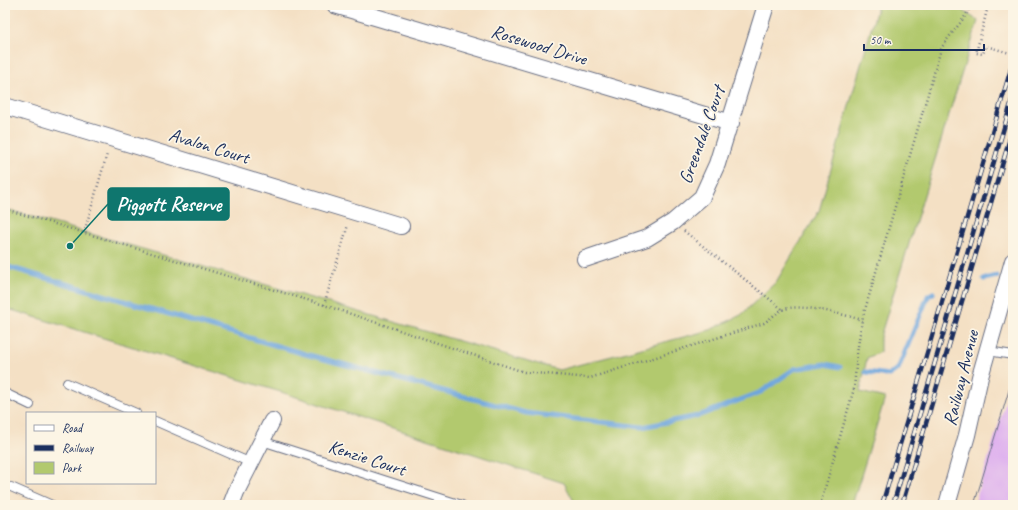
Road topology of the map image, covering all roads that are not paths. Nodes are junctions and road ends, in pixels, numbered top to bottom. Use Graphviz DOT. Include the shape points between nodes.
graph roads {
  1 [pos="335,5"];
  2 [pos="766,5"];
  3 [pos="5,106"];
  4 [pos="731,123"];
  5 [pos="401,226"];
  6 [pos="585,259"];
  7 [pos="1013,261"];
  8 [pos="988,351"];
  9 [pos="1013,355"];
  10 [pos="67,383"];
  11 [pos="5,393"];
  12 [pos="30,405"];
  13 [pos="134,412"];
  14 [pos="156,421"];
  15 [pos="272,421"];
  16 [pos="262,441"];
  17 [pos="251,463"];
  18 [pos="12,487"];
  19 [pos="52,505"];
  20 [pos="231,505"];
  21 [pos="462,505"];
  22 [pos="947,505"];
  1 -- 4 [label="street, Rosewood Drive"];
  2 -- 4 [label="street, Greendale Court"];
  3 -- 5 [label="street, Avalon Court"];
  4 -- 6 [label="street, Greendale Court" via="702,198 673,222 647,238"];
  7 -- 8 [label="street, Railway Avenue"];
  8 -- 9 [label="lane"];
  8 -- 22 [label="street, Railway Avenue" via="968,435"];
  10 -- 13 [label="lane"];
  11 -- 12 [label="lane"];
  14 -- 17 [label="lane"];
  15 -- 16 [label="street"];
  16 -- 17 [label="street"];
  16 -- 21 [label="lane, Kenzie Court"];
  17 -- 20 [label="street"];
  18 -- 19 [label="lane"];
}
